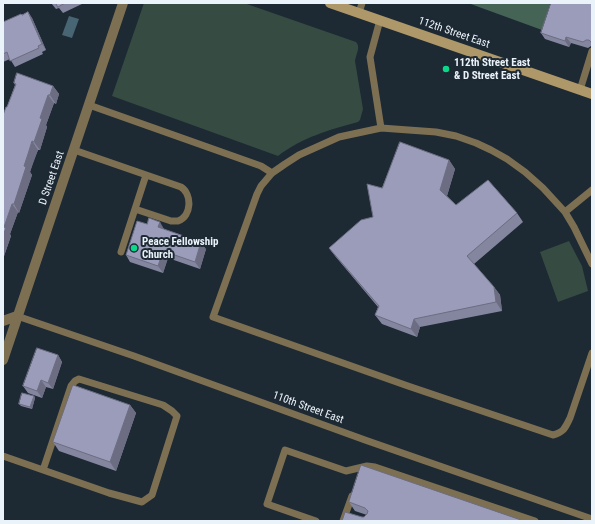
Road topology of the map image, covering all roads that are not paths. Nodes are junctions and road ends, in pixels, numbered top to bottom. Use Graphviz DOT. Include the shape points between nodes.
graph roads {
  1 [pos="123,3"];
  2 [pos="330,3"];
  3 [pos="360,8"];
  4 [pos="380,20"];
  5 [pos="592,51"];
  6 [pos="580,90"];
  7 [pos="592,94"];
  8 [pos="89,105"];
  9 [pos="381,128"];
  10 [pos="74,150"];
  11 [pos="272,173"];
  12 [pos="146,174"];
  13 [pos="592,190"];
  14 [pos="135,209"];
  15 [pos="565,212"];
  16 [pos="121,252"];
  17 [pos="592,264"];
  18 [pos="17,316"];
  19 [pos="3,321"];
  20 [pos="592,352"];
  21 [pos="3,360"];
  22 [pos="3,456"];
  23 [pos="44,470"];
  24 [pos="355,487"];
  25 [pos="592,519"];
  26 [pos="316,521"];
  27 [pos="343,521"];
  28 [pos="535,521"];
  1 -- 8 [label="street, D Street East"];
  2 -- 3 [label="main road, 112th Street East"];
  3 -- 4 [label="main road, 112th Street East"];
  4 -- 6 [label="main road, 112th Street East"];
  4 -- 9 [label="lane" via="370,57"];
  5 -- 6 [label="lane"];
  6 -- 7 [label="main road, 112th Street East"];
  8 -- 10 [label="street, D Street East"];
  8 -- 11 [label="lane" via="261,166"];
  9 -- 11 [label="lane" via="339,137 299,155"];
  9 -- 15 [label="lane" via="436,132 481,145 525,172"];
  10 -- 12 [label="lane"];
  10 -- 18 [label="street, D Street East"];
  11 -- 20 [label="lane" via="257,194 213,317 553,435 560,433 568,423"];
  12 -- 14 [label="lane"];
  12 -- 14 [label="lane" via="185,189 189,200 186,214 177,221 171,221"];
  13 -- 15 [label="lane"];
  14 -- 16 [label="lane"];
  15 -- 17 [label="lane"];
  18 -- 19 [label="street"];
  18 -- 21 [label="street, D Street East"];
  18 -- 25 [label="lane, 110th Street East"];
  22 -- 23 [label="lane"];
  23 -- 23 [label="lane" via="142,502 152,495 178,416 163,405 79,379 71,386"];
  24 -- 27 [label="lane" via="349,514"];
  26 -- 28 [label="lane" via="267,504 286,450 346,471 374,466"];
}
